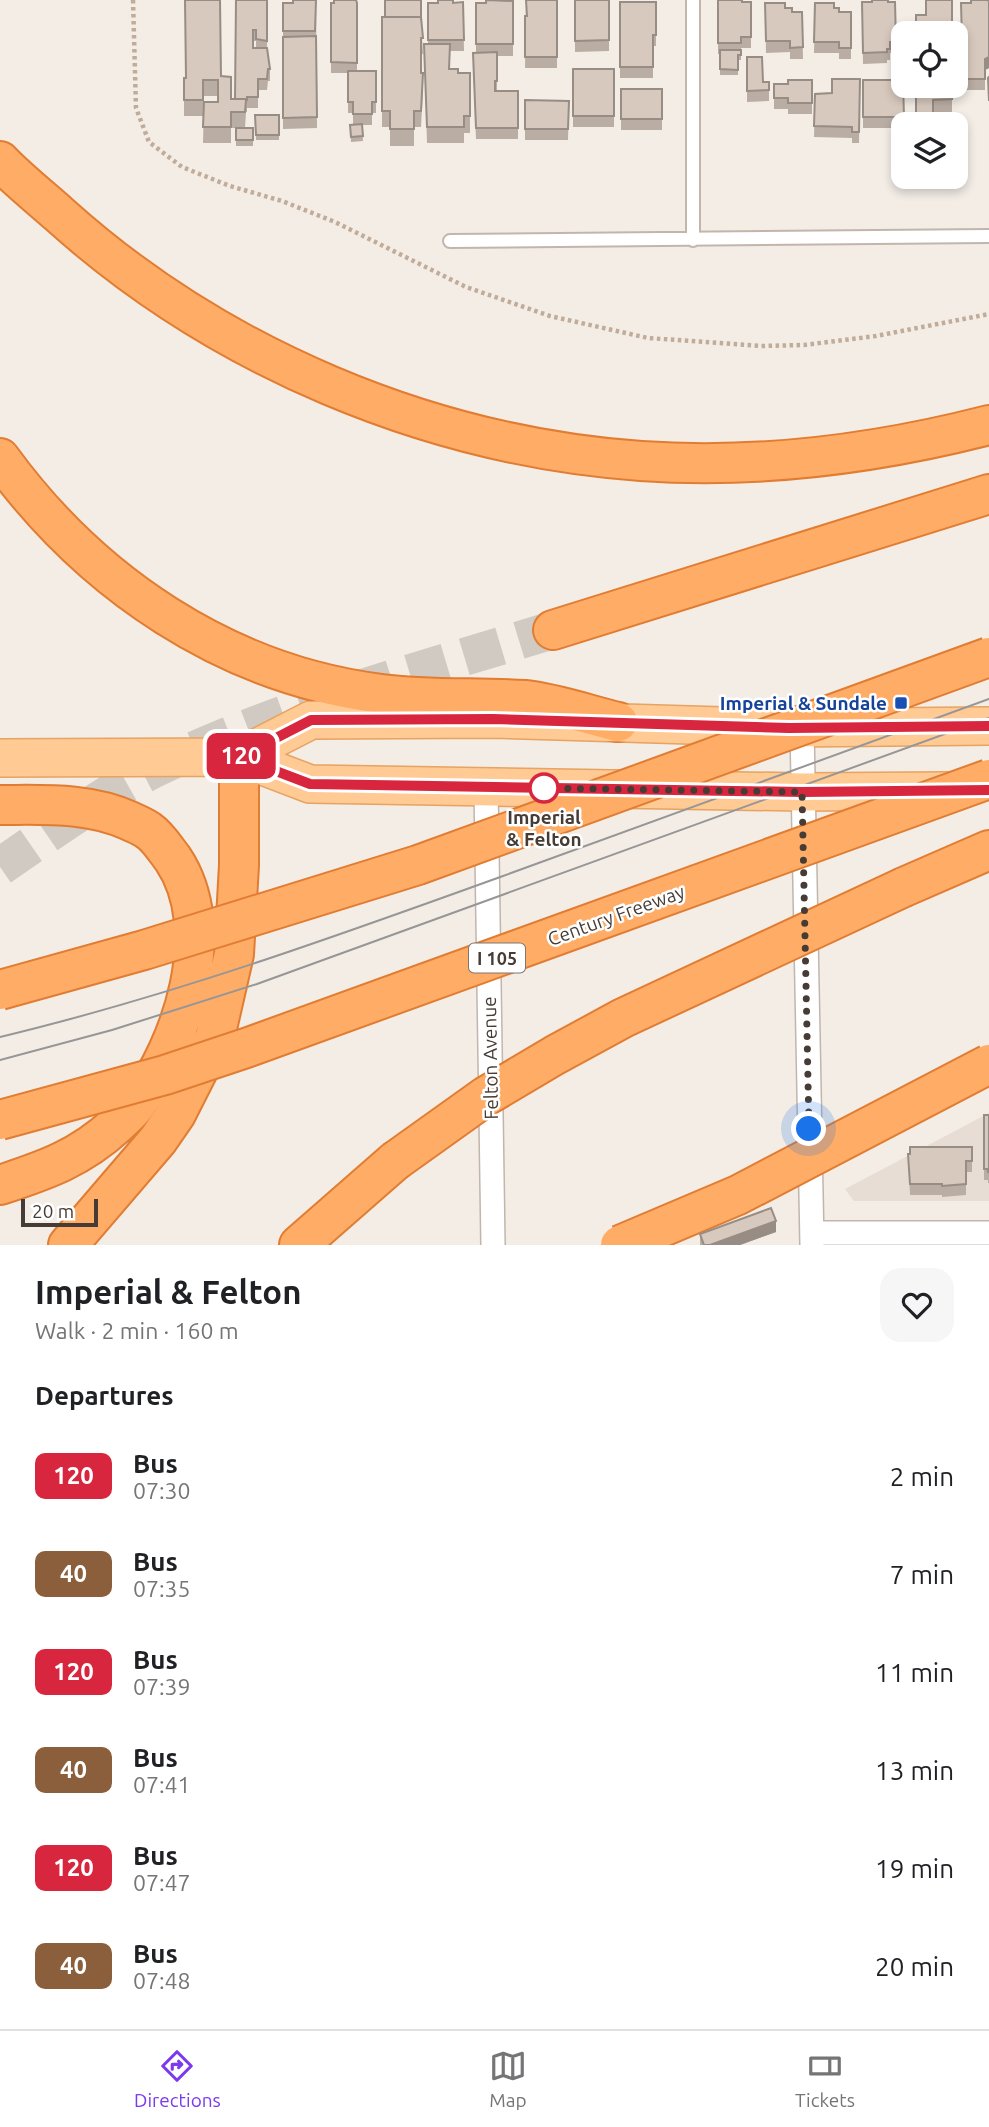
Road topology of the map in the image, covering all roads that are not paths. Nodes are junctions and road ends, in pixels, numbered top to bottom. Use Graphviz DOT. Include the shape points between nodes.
graph roads {
  1 [pos="693,0"];
  2 [pos="0,161"];
  3 [pos="989,236"];
  4 [pos="693,240"];
  5 [pos="450,241"];
  6 [pos="989,425"];
  7 [pos="0,458"];
  8 [pos="989,494"];
  9 [pos="553,630"];
  10 [pos="989,657"];
  11 [pos="618,723"];
  12 [pos="989,726"];
  13 [pos="802,727"];
  14 [pos="239,757"];
  15 [pos="0,758"];
  16 [pos="989,779"];
  17 [pos="486,787"];
  18 [pos="989,790"];
  19 [pos="802,792"];
  20 [pos="0,805"];
  21 [pos="989,850"];
  22 [pos="0,990"];
  23 [pos="989,1065"];
  24 [pos="0,1120"];
  25 [pos="0,1185"];
  26 [pos="989,1233"];
  27 [pos="812,1239"];
  28 [pos="68,1245"];
  29 [pos="299,1245"];
  30 [pos="493,1245"];
  31 [pos="620,1245"];
  1 -- 4 [label="lane"];
  2 -- 6 [label="highway" via="119,265 232,339 359,396 487,436 591,455 705,464 887,448"];
  3 -- 4 [label="lane"];
  4 -- 5 [label="lane"];
  7 -- 11 [label="highway" via="54,524 115,580 198,634 256,664 381,694 527,701"];
  8 -- 9 [label="highway"];
  10 -- 22 [label="highway, bridge" via="418,865"];
  11 -- 13 [label="main road"];
  11 -- 14 [label="main road" via="311,720"];
  12 -- 13 [label="main road"];
  13 -- 19 [label="street"];
  14 -- 15 [label="main road"];
  14 -- 17 [label="main road" via="310,784"];
  14 -- 28 [label="highway" via="234,954 215,1037 158,1140"];
  16 -- 24 [label="highway, Century Freeway / I 105, bridge" via="246,1048"];
  17 -- 19 [label="main road"];
  17 -- 30 [label="street, Felton Avenue"];
  18 -- 19 [label="main road"];
  19 -- 27 [label="street"];
  20 -- 25 [label="highway" via="74,806 112,813 149,831 184,876 195,916 187,998 164,1057 134,1107 102,1138 72,1158"];
  21 -- 29 [label="highway, bridge" via="623,1018 555,1055 432,1133"];
  23 -- 31 [label="highway, bridge" via="738,1195"];
  26 -- 27 [label="street"];
}
